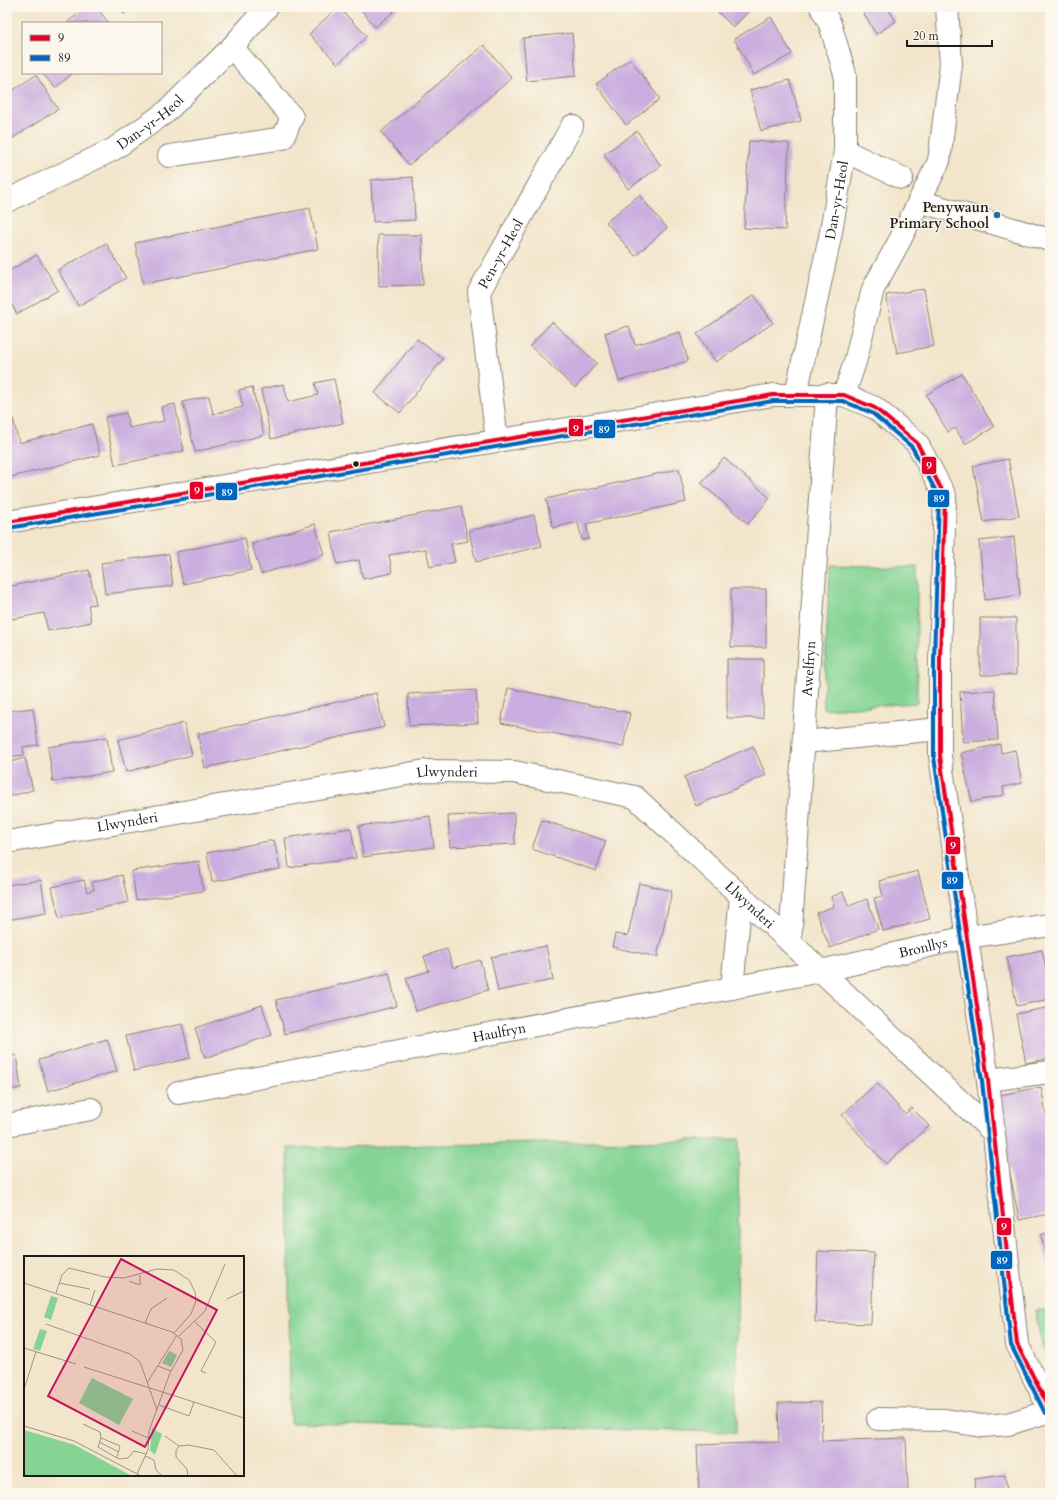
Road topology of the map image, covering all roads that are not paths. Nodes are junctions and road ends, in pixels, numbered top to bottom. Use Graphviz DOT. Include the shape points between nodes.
graph roads {
  1 [pos="267,7"];
  2 [pos="821,7"];
  3 [pos="947,7"];
  4 [pos="232,47"];
  5 [pos="572,126"];
  6 [pos="845,151"];
  7 [pos="169,156"];
  8 [pos="902,178"];
  9 [pos="7,201"];
  10 [pos="919,201"];
  11 [pos="1050,240"];
  12 [pos="796,394"];
  13 [pos="836,395"];
  14 [pos="497,440"];
  15 [pos="7,522"];
  16 [pos="940,729"];
  17 [pos="804,742"];
  18 [pos="7,842"];
  19 [pos="741,896"];
  20 [pos="1050,925"];
  21 [pos="967,937"];
  22 [pos="790,942"];
  23 [pos="821,971"];
  24 [pos="732,988"];
  25 [pos="1050,1072"];
  26 [pos="988,1080"];
  27 [pos="178,1093"];
  28 [pos="91,1110"];
  29 [pos="7,1125"];
  30 [pos="993,1132"];
  31 [pos="1050,1411"];
  32 [pos="878,1419"];
  1 -- 4 [label="street, Dan-yr-Heol"];
  2 -- 6 [label="street, Dan-yr-Heol" via="830,24 845,74"];
  3 -- 10 [label="street, Awelfryn" via="951,64 939,161"];
  4 -- 7 [label="street" via="292,117 283,138"];
  4 -- 9 [label="street, Dan-yr-Heol" via="166,112 114,149"];
  5 -- 14 [label="street, Pen-yr-Heol" via="479,292"];
  6 -- 8 [label="street"];
  6 -- 12 [label="street, Dan-yr-Heol" via="830,237"];
  10 -- 11 [label="street"];
  10 -- 13 [label="street, Awelfryn" via="873,289 855,362"];
  12 -- 13 [label="street"];
  12 -- 14 [label="street" via="773,394"];
  13 -- 16 [label="street" via="875,408 917,443 946,496"];
  13 -- 17 [label="street, Awelfryn"];
  14 -- 15 [label="street"];
  16 -- 17 [label="street"];
  16 -- 21 [label="street" via="940,756"];
  17 -- 22 [label="street, Awelfryn"];
  18 -- 19 [label="street, Llwynderi" via="425,772 514,772 635,797"];
  19 -- 22 [label="street, Llwynderi"];
  19 -- 24 [label="street"];
  20 -- 21 [label="street, Bronllys"];
  21 -- 23 [label="street, Bronllys"];
  21 -- 26 [label="street"];
  22 -- 23 [label="street, Llwynderi"];
  23 -- 24 [label="street, Haulfryn"];
  23 -- 30 [label="street, Llwynderi"];
  24 -- 27 [label="street, Haulfryn"];
  25 -- 26 [label="street"];
  26 -- 30 [label="street"];
  28 -- 29 [label="street"];
  30 -- 31 [label="street" via="1016,1344"];
  31 -- 32 [label="street" via="1008,1424 982,1426 945,1420"];
}
